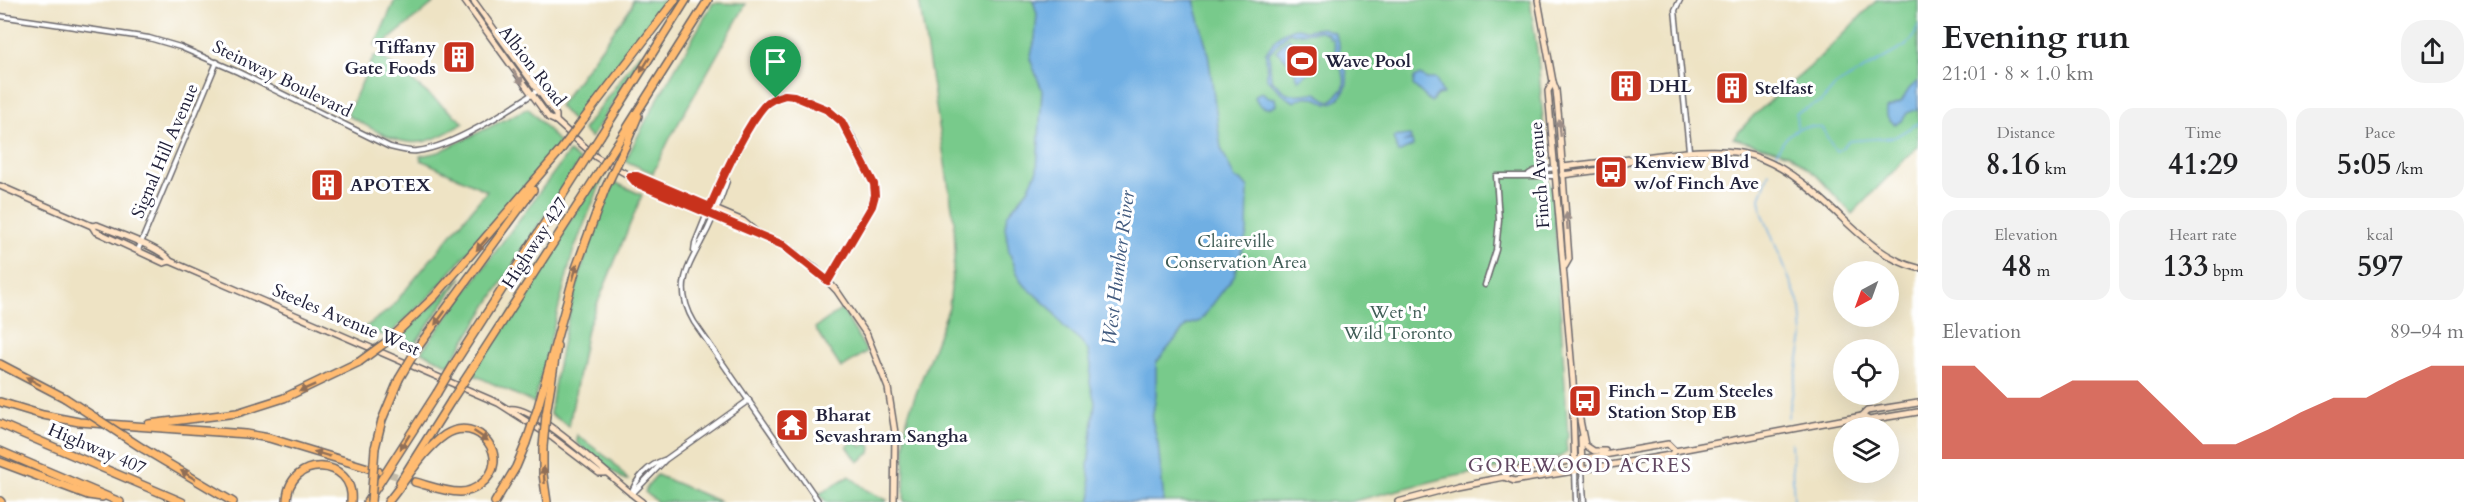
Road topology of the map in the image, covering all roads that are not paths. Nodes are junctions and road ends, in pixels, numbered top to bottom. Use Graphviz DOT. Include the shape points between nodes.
graph roads {
  1 [pos="464,0"];
  2 [pos="473,0"];
  3 [pos="675,0"];
  4 [pos="686,0"];
  5 [pos="708,0"];
  6 [pos="1538,0"];
  7 [pos="1680,0"];
  8 [pos="0,16"];
  9 [pos="217,62"];
  10 [pos="1553,82"];
  11 [pos="537,91"];
  12 [pos="531,95"];
  13 [pos="647,97"];
  14 [pos="556,121"];
  15 [pos="1689,150"];
  16 [pos="560,151"];
  17 [pos="1645,157"];
  18 [pos="1563,167"];
  19 [pos="1555,172"];
  20 [pos="1564,175"];
  21 [pos="630,176"];
  22 [pos="725,176"];
  23 [pos="0,186"];
  24 [pos="710,207"];
  25 [pos="717,210"];
  26 [pos="710,215"];
  27 [pos="92,226"];
  28 [pos="759,235"];
  29 [pos="141,244"];
  30 [pos="138,250"];
  31 [pos="170,261"];
  32 [pos="1565,266"];
  33 [pos="1918,268"];
  34 [pos="828,281"];
  35 [pos="1485,285"];
  36 [pos="560,328"];
  37 [pos="0,364"];
  38 [pos="749,400"];
  39 [pos="0,402"];
  40 [pos="1918,403"];
  41 [pos="1577,407"];
  42 [pos="1918,412"];
  43 [pos="1862,416"];
  44 [pos="0,424"];
  45 [pos="135,426"];
  46 [pos="0,451"];
  47 [pos="1676,451"];
  48 [pos="1621,452"];
  49 [pos="1579,459"];
  50 [pos="0,462"];
  51 [pos="1582,470"];
  52 [pos="378,471"];
  53 [pos="1575,471"];
  54 [pos="1504,477"];
  55 [pos="415,482"];
  56 [pos="631,495"];
  57 [pos="111,498"];
  58 [pos="120,502"];
  59 [pos="182,502"];
  60 [pos="233,502"];
  61 [pos="287,502"];
  62 [pos="351,502"];
  63 [pos="369,502"];
  64 [pos="388,502"];
  65 [pos="495,502"];
  66 [pos="547,502"];
  67 [pos="642,502"];
  68 [pos="819,502"];
  69 [pos="894,502"];
  70 [pos="1398,502"];
  71 [pos="1576,502"];
  72 [pos="1584,502"];
  1 -- 12 [label="main road, Albion Road, one-way"];
  2 -- 11 [label="main road, Albion Road"];
  3 -- 16 [label="highway, bridge"];
  4 -- 63 [label="highway, Highway 427, one-way, bridge"];
  5 -- 13 [label="highway, Highway 427"];
  6 -- 10 [label="main road, Finch Avenue"];
  7 -- 15 [label="street" via="1675,10"];
  8 -- 9 [label="street, Steinway Boulevard" via="149,38"];
  9 -- 12 [label="street, Steinway Boulevard" via="390,147 408,151 447,143"];
  9 -- 29 [label="street, Signal Hill Avenue"];
  18 -- 10 [label="main road, Finch Avenue, one-way"];
  10 -- 19 [label="main road, Finch Avenue" via="1548,91"];
  11 -- 12 [label="street, Steinway Boulevard"];
  11 -- 14 [label="main road, Albion Road" via="556,115"];
  12 -- 14 [label="main road, Albion Road"];
  36 -- 13 [label="highway, one-way, bridge" via="576,268 605,189"];
  13 -- 64 [label="highway, Highway 427, bridge"];
  14 -- 21 [label="main road, Albion Road" via="596,157"];
  15 -- 17 [label="main road"];
  15 -- 33 [label="main road" via="1739,152 1779,166 1799,178 1875,247"];
  16 -- 45 [label="highway, one-way, bridge" via="435,297 360,362 284,398 237,413"];
  16 -- 63 [label="highway, one-way, bridge" via="399,379 375,448"];
  17 -- 18 [label="main road"];
  17 -- 20 [label="main road" via="1608,169"];
  18 -- 19 [label="street"];
  18 -- 20 [label="main road, Finch Avenue"];
  19 -- 20 [label="main road"];
  19 -- 32 [label="main road, Finch Avenue" via="1561,259"];
  19 -- 35 [label="street" via="1496,176 1496,250"];
  32 -- 20 [label="main road, Finch Avenue, one-way" via="1569,259"];
  21 -- 24 [label="main road, Albion Road"];
  21 -- 26 [label="main road, Albion Road" via="636,183"];
  22 -- 24 [label="street"];
  22 -- 25 [label="street" via="727,181"];
  22 -- 34 [label="street" via="760,112 776,98 794,96 828,110 842,122 872,179 875,195"];
  23 -- 27 [label="main road, Steeles Avenue West"];
  24 -- 25 [label="main road, Albion Road"];
  24 -- 26 [label="street"];
  25 -- 26 [label="street"];
  25 -- 28 [label="main road, Albion Road" via="743,221"];
  26 -- 28 [label="main road, Albion Road"];
  26 -- 38 [label="street" via="694,243 683,281 686,307"];
  27 -- 29 [label="main road, Steeles Avenue West"];
  27 -- 30 [label="main road, Steeles Avenue West" via="94,231"];
  28 -- 34 [label="main road, Albion Road" via="795,252"];
  29 -- 30 [label="street, Signal Hill Avenue"];
  29 -- 31 [label="main road, Steeles Avenue West"];
  30 -- 31 [label="main road, Steeles Avenue West" via="164,263"];
  31 -- 56 [label="main road, Steeles Avenue West" via="509,409 599,473 605,473"];
  32 -- 41 [label="main road, Finch Avenue"];
  34 -- 69 [label="main road, Albion Road" via="861,324 886,382 895,433"];
  36 -- 65 [label="highway, bridge" via="526,443"];
  66 -- 36 [label="highway, one-way, bridge" via="543,447"];
  60 -- 37 [label="highway, one-way, bridge" via="65,398"];
  38 -- 56 [label="street" via="646,471 634,484"];
  38 -- 68 [label="street"];
  39 -- 45 [label="highway" via="52,417"];
  40 -- 43 [label="main road" via="1867,411"];
  41 -- 48 [label="main road" via="1587,447 1596,452"];
  41 -- 49 [label="main road, Finch Avenue"];
  42 -- 43 [label="main road" via="1869,420"];
  43 -- 47 [label="main road"];
  44 -- 59 [label="highway, Highway 407"];
  52 -- 45 [label="highway, one-way" via="269,438"];
  46 -- 57 [label="highway"];
  47 -- 48 [label="main road" via="1668,444"];
  47 -- 51 [label="main road"];
  48 -- 49 [label="main road"];
  49 -- 51 [label="main road, Finch Avenue"];
  49 -- 53 [label="main road, Finch Avenue"];
  49 -- 54 [label="main road" via="1511,471"];
  50 -- 57 [label="highway" via="88,495"];
  51 -- 53 [label="main road"];
  51 -- 72 [label="street"];
  53 -- 54 [label="main road" via="1514,481"];
  53 -- 71 [label="street"];
  54 -- 70 [label="main road"];
  64 -- 55 [label="highway, one-way" via="445,435 458,429 472,430 490,443 495,455 493,470 475,489 448,491"];
  56 -- 67 [label="main road, Steeles Avenue West"];
  57 -- 58 [label="highway"];
  61 -- 62 [label="highway" via="294,478 316,466 336,470 344,477"];
}
